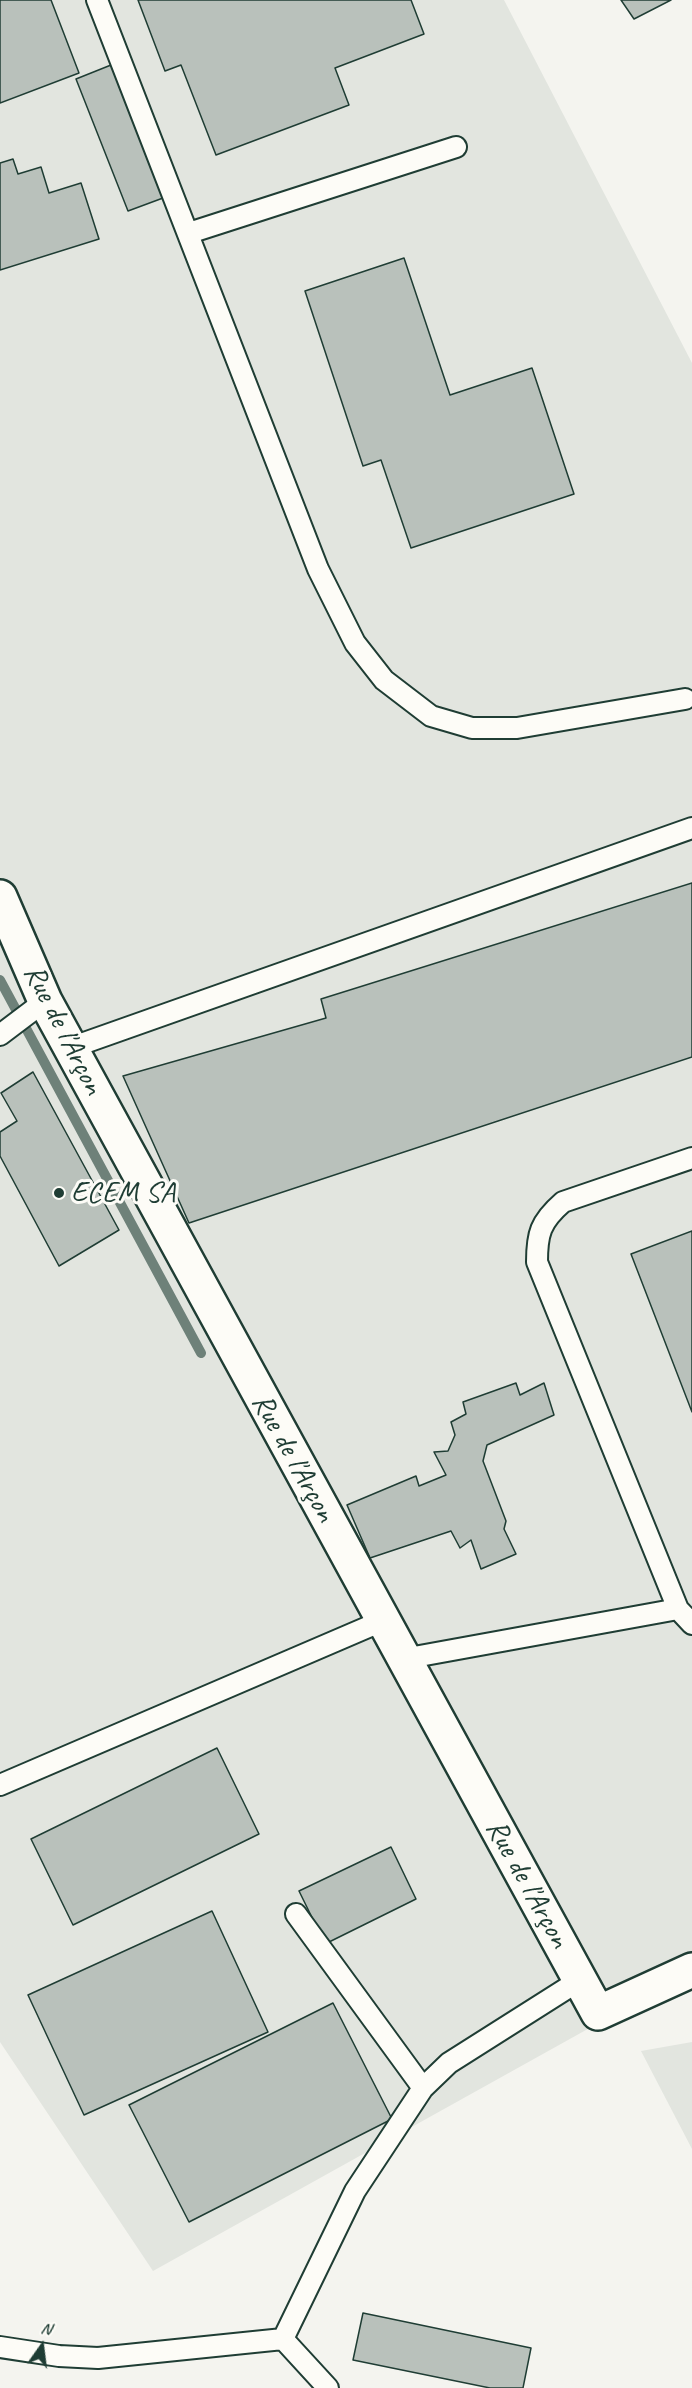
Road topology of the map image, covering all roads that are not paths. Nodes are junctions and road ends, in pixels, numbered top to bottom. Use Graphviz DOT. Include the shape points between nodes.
graph roads {
  1 [pos="97,0"];
  2 [pos="456,147"];
  3 [pos="189,233"];
  4 [pos="685,699"];
  5 [pos="692,828"];
  6 [pos="0,897"];
  7 [pos="45,1001"];
  8 [pos="0,1035"];
  9 [pos="70,1048"];
  10 [pos="692,1158"];
  11 [pos="678,1609"];
  12 [pos="382,1621"];
  13 [pos="692,1624"];
  14 [pos="403,1659"];
  15 [pos="0,1785"];
  16 [pos="296,1914"];
  17 [pos="692,1970"];
  18 [pos="580,1980"];
  19 [pos="423,2088"];
  20 [pos="283,2339"];
  21 [pos="0,2347"];
  22 [pos="328,2388"];
  1 -- 3 [label="lane"];
  2 -- 3 [label="lane"];
  3 -- 4 [label="lane" via="318,569 355,644 384,680 431,716 472,728 517,728"];
  5 -- 9 [label="lane"];
  6 -- 7 [label="street, Rue de l'Arçon"];
  7 -- 8 [label="lane"];
  7 -- 9 [label="street, Rue de l'Arçon"];
  9 -- 12 [label="street, Rue de l'Arçon"];
  10 -- 11 [label="lane" via="562,1202 548,1215 537,1241 537,1262"];
  11 -- 13 [label="lane"];
  11 -- 14 [label="lane"];
  12 -- 14 [label="street, Rue de l'Arçon"];
  12 -- 15 [label="lane"];
  14 -- 18 [label="street, Rue de l'Arçon"];
  16 -- 19 [label="lane"];
  17 -- 18 [label="street, Rue de l'Arçon" via="598,2013"];
  18 -- 19 [label="lane" via="449,2063"];
  19 -- 20 [label="lane" via="356,2191"];
  20 -- 21 [label="lane" via="98,2358"];
  20 -- 22 [label="lane"];
}
